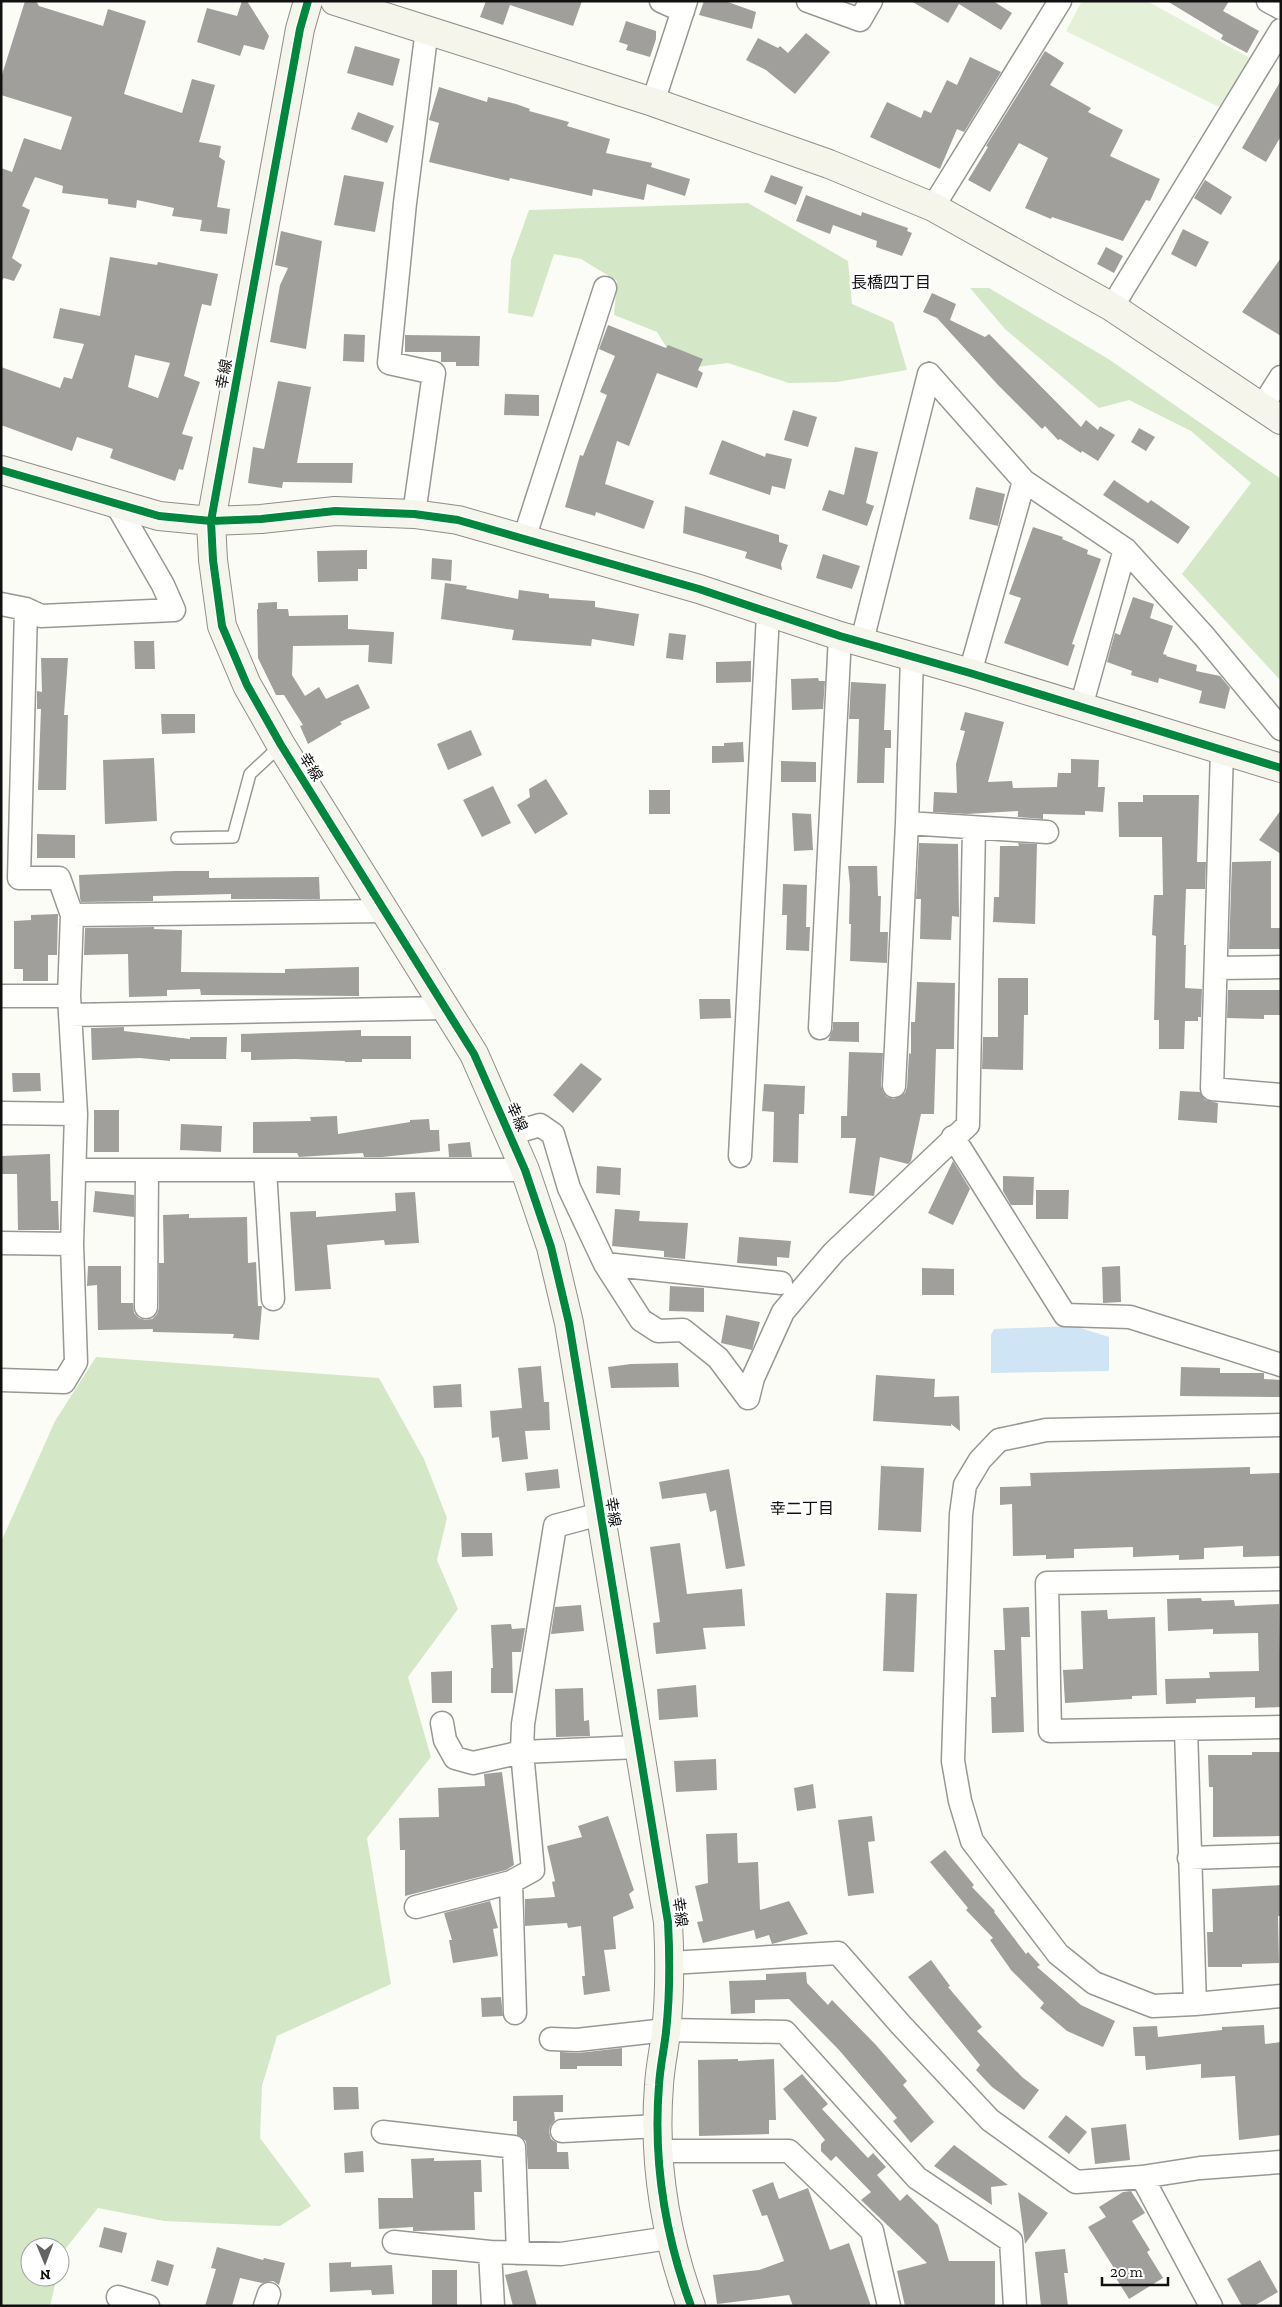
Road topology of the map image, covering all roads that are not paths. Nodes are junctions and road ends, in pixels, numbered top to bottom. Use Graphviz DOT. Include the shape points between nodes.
graph roads {
  1 [pos="308,1"];
  2 [pos="660,1"];
  3 [pos="808,1"];
  4 [pos="871,1"];
  5 [pos="1060,1"];
  6 [pos="1268,1"];
  7 [pos="341,2"];
  8 [pos="684,6"];
  9 [pos="1281,8"];
  10 [pos="427,29"];
  11 [pos="1281,30"];
  12 [pos="653,102"];
  13 [pos="933,207"];
  14 [pos="605,288"];
  15 [pos="1112,307"];
  16 [pos="1281,376"];
  17 [pos="1271,413"];
  18 [pos="1,470"];
  19 [pos="1024,482"];
  20 [pos="115,502"];
  21 [pos="414,514"];
  22 [pos="211,521"];
  23 [pos="524,539"];
  24 [pos="1125,549"];
  25 [pos="1,604"];
  26 [pos="26,609"];
  27 [pos="768,614"];
  28 [pos="851,638"];
  29 [pos="912,656"];
  30 [pos="970,673"];
  31 [pos="1081,707"];
  32 [pos="1281,728"];
  33 [pos="281,745"];
  34 [pos="1222,749"];
  35 [pos="1281,768"];
  36 [pos="907,823"];
  37 [pos="974,828"];
  38 [pos="1047,832"];
  39 [pos="177,838"];
  40 [pos="10,878"];
  41 [pos="384,911"];
  42 [pos="72,914"];
  43 [pos="1281,967"];
  44 [pos="1216,968"];
  45 [pos="1,996"];
  46 [pos="70,1006"];
  47 [pos="446,1008"];
  48 [pos="820,1028"];
  49 [pos="894,1086"];
  50 [pos="1281,1094"];
  51 [pos="1,1112"];
  52 [pos="76,1114"];
  53 [pos="510,1134"];
  54 [pos="953,1138"];
  55 [pos="740,1156"];
  56 [pos="75,1170"];
  57 [pos="147,1170"];
  58 [pos="265,1170"];
  59 [pos="525,1170"];
  60 [pos="1,1244"];
  61 [pos="72,1244"];
  62 [pos="605,1264"];
  63 [pos="781,1283"];
  64 [pos="273,1299"];
  65 [pos="146,1306"];
  66 [pos="1281,1365"];
  67 [pos="1,1380"];
  68 [pos="1281,1425"];
  69 [pos="600,1514"];
  70 [pos="1281,1579"];
  71 [pos="442,1723"];
  72 [pos="1281,1727"];
  73 [pos="1186,1730"];
  74 [pos="638,1746"];
  75 [pos="522,1752"];
  76 [pos="1281,1855"];
  77 [pos="1189,1858"];
  78 [pos="511,1882"];
  79 [pos="416,1907"];
  80 [pos="670,1963"];
  81 [pos="1281,1996"];
  82 [pos="1195,2004"];
  83 [pos="515,2013"];
  84 [pos="666,2030"];
  85 [pos="551,2039"];
  86 [pos="562,2131"];
  87 [pos="383,2132"];
  88 [pos="658,2139"];
  89 [pos="1281,2162"];
  90 [pos="1142,2177"];
  91 [pos="669,2238"];
  92 [pos="394,2242"];
  93 [pos="490,2252"];
  94 [pos="518,2253"];
  95 [pos="118,2297"];
  96 [pos="148,2306"];
  97 [pos="493,2306"];
  98 [pos="690,2306"];
  99 [pos="889,2306"];
  100 [pos="1016,2306"];
  101 [pos="1211,2306"];
  1 -- 22 [label="street, 幸線" via="300,29"];
  2 -- 8 [label="street"];
  3 -- 4 [label="street" via="860,20"];
  5 -- 13 [label="street"];
  6 -- 9 [label="street"];
  7 -- 10 [label="street"];
  8 -- 12 [label="street"];
  10 -- 12 [label="street"];
  10 -- 21 [label="street" via="389,362 434,373"];
  11 -- 15 [label="street"];
  12 -- 13 [label="street" via="829,164"];
  13 -- 15 [label="street"];
  14 -- 23 [label="street"];
  15 -- 17 [label="street"];
  16 -- 17 [label="street"];
  18 -- 20 [label="street"];
  19 -- 24 [label="street"];
  19 -- 28 [label="street" via="929,374"];
  19 -- 30 [label="street"];
  20 -- 22 [label="street" via="159,516"];
  20 -- 26 [label="street" via="174,610 41,616"];
  21 -- 22 [label="street" via="335,511"];
  21 -- 23 [label="street" via="458,520"];
  22 -- 33 [label="street, 幸線" via="222,626 246,685"];
  23 -- 27 [label="street" via="699,589"];
  24 -- 31 [label="street"];
  24 -- 32 [label="street"];
  25 -- 26 [label="street"];
  26 -- 40 [label="street"];
  27 -- 28 [label="street"];
  27 -- 55 [label="street"];
  28 -- 29 [label="street"];
  28 -- 48 [label="street"];
  29 -- 30 [label="street"];
  29 -- 36 [label="street"];
  30 -- 31 [label="street"];
  31 -- 34 [label="street"];
  33 -- 39 [label="lane" via="250,774 233,837"];
  33 -- 41 [label="street, 幸線"];
  34 -- 35 [label="street"];
  34 -- 44 [label="street"];
  36 -- 37 [label="street"];
  36 -- 49 [label="street"];
  37 -- 38 [label="street"];
  37 -- 54 [label="street" via="968,1125"];
  40 -- 42 [label="street" via="59,878"];
  41 -- 42 [label="street"];
  41 -- 47 [label="street, 幸線"];
  42 -- 46 [label="street"];
  43 -- 44 [label="street"];
  44 -- 50 [label="street" via="1212,1089"];
  45 -- 46 [label="street"];
  46 -- 47 [label="street"];
  46 -- 52 [label="street"];
  47 -- 53 [label="street, 幸線" via="474,1054"];
  51 -- 52 [label="street"];
  52 -- 56 [label="street"];
  53 -- 59 [label="street, 幸線"];
  53 -- 62 [label="street" via="540,1125 553,1134 569,1188"];
  54 -- 62 [label="street" via="834,1252 783,1312 748,1398 718,1358 683,1330 658,1331 641,1320"];
  54 -- 66 [label="street" via="1064,1315 1130,1317"];
  56 -- 57 [label="street"];
  56 -- 61 [label="street"];
  57 -- 58 [label="street"];
  57 -- 65 [label="street"];
  58 -- 59 [label="street"];
  58 -- 64 [label="street"];
  59 -- 69 [label="street, 幸線" via="551,1247 569,1324"];
  60 -- 61 [label="street"];
  61 -- 67 [label="street" via="76,1362 64,1382"];
  62 -- 63 [label="street"];
  68 -- 82 [label="street" via="1046,1430 999,1440 980,1460 965,1484 961,1514 953,1761 972,1841 1058,1954 1094,1983 1153,2006"];
  69 -- 74 [label="street, 幸線"];
  69 -- 75 [label="street" via="554,1526 523,1724"];
  70 -- 73 [label="street" via="1047,1583 1050,1731"];
  71 -- 75 [label="street" via="445,1740 455,1758 473,1763"];
  72 -- 73 [label="street"];
  73 -- 77 [label="street"];
  74 -- 75 [label="street"];
  74 -- 80 [label="street, 幸線" via="668,1922"];
  75 -- 78 [label="street" via="533,1870"];
  76 -- 77 [label="street"];
  77 -- 82 [label="street"];
  78 -- 79 [label="street"];
  78 -- 83 [label="street"];
  80 -- 84 [label="street, 幸線"];
  80 -- 90 [label="street" via="838,1953 990,2120 1076,2182"];
  81 -- 82 [label="street"];
  84 -- 85 [label="street" via="577,2040"];
  84 -- 88 [label="street, 幸線" via="659,2085"];
  84 -- 100 [label="street" via="784,2032 917,2178 1011,2241"];
  86 -- 88 [label="street"];
  87 -- 94 [label="street" via="514,2147"];
  88 -- 91 [label="street, 幸線"];
  88 -- 99 [label="street" via="789,2151 872,2232"];
  89 -- 90 [label="street" via="1200,2168"];
  90 -- 101 [label="street"];
  91 -- 94 [label="street" via="561,2254"];
  91 -- 98 [label="street, 幸線"];
  92 -- 93 [label="street"];
  93 -- 94 [label="street"];
  93 -- 97 [label="street"];
  95 -- 96 [label="street"];
}
